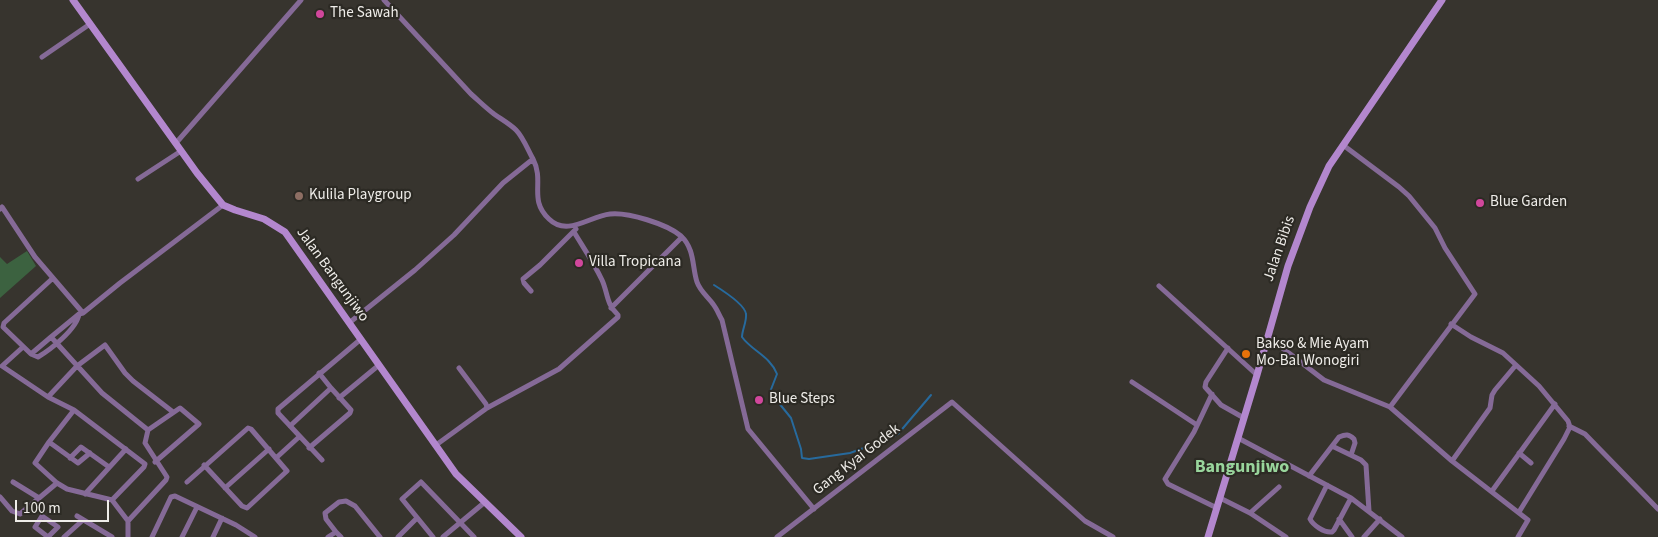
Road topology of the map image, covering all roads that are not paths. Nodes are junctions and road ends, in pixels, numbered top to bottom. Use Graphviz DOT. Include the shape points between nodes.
graph roads {
  1 [pos="73,0"];
  2 [pos="301,0"];
  3 [pos="384,0"];
  4 [pos="1442,0"];
  5 [pos="90,24"];
  6 [pos="42,57"];
  7 [pos="176,143"];
  8 [pos="1343,145"];
  9 [pos="181,150"];
  10 [pos="533,159"];
  11 [pos="138,179"];
  12 [pos="223,205"];
  13 [pos="0,209"];
  14 [pos="582,224"];
  15 [pos="574,232"];
  16 [pos="682,237"];
  17 [pos="53,278"];
  18 [pos="1159,286"];
  19 [pos="531,291"];
  20 [pos="611,308"];
  21 [pos="81,313"];
  22 [pos="349,323"];
  23 [pos="1451,324"];
  24 [pos="51,337"];
  25 [pos="1268,337"];
  26 [pos="361,339"];
  27 [pos="57,343"];
  28 [pos="23,347"];
  29 [pos="1228,348"];
  30 [pos="31,354"];
  31 [pos="379,365"];
  32 [pos="1516,365"];
  33 [pos="77,366"];
  34 [pos="459,368"];
  35 [pos="319,373"];
  36 [pos="1257,375"];
  37 [pos="1132,382"];
  38 [pos="331,388"];
  39 [pos="1212,394"];
  40 [pos="48,398"];
  41 [pos="339,398"];
  42 [pos="1555,404"];
  43 [pos="1390,407"];
  44 [pos="487,408"];
  45 [pos="74,410"];
  46 [pos="173,412"];
  47 [pos="1244,418"];
  48 [pos="1197,425"];
  49 [pos="290,426"];
  50 [pos="1569,426"];
  51 [pos="148,430"];
  52 [pos="299,437"];
  53 [pos="1238,438"];
  54 [pos="49,442"];
  55 [pos="436,445"];
  56 [pos="1332,446"];
  57 [pos="309,448"];
  58 [pos="126,449"];
  59 [pos="269,449"];
  60 [pos="90,453"];
  61 [pos="1519,453"];
  62 [pos="1351,455"];
  63 [pos="70,458"];
  64 [pos="276,458"];
  65 [pos="322,460"];
  66 [pos="1452,461"];
  67 [pos="155,462"];
  68 [pos="1531,463"];
  69 [pos="204,466"];
  70 [pos="109,468"];
  71 [pos="1308,476"];
  72 [pos="13,482"];
  73 [pos="187,482"];
  74 [pos="57,483"];
  75 [pos="1327,485"];
  76 [pos="1279,487"];
  77 [pos="225,488"];
  78 [pos="1492,491"];
  79 [pos="85,494"];
  80 [pos="0,497"];
  81 [pos="39,498"];
  82 [pos="1220,498"];
  83 [pos="1351,498"];
  84 [pos="112,500"];
  85 [pos="485,502"];
  86 [pos="197,507"];
  87 [pos="814,508"];
  88 [pos="1217,508"];
  89 [pos="1658,509"];
  90 [pos="1370,511"];
  91 [pos="1519,512"];
  92 [pos="1250,513"];
  93 [pos="77,516"];
  94 [pos="222,518"];
  95 [pos="417,518"];
  96 [pos="1340,519"];
  97 [pos="1380,519"];
  98 [pos="83,520"];
  99 [pos="128,521"];
  100 [pos="460,522"];
  101 [pos="336,532"];
  102 [pos="64,537"];
  103 [pos="112,537"];
  104 [pos="128,537"];
  105 [pos="152,537"];
  106 [pos="182,537"];
  107 [pos="213,537"];
  108 [pos="255,537"];
  109 [pos="328,537"];
  110 [pos="341,537"];
  111 [pos="380,537"];
  112 [pos="398,537"];
  113 [pos="433,537"];
  114 [pos="443,537"];
  115 [pos="474,537"];
  116 [pos="521,537"];
  117 [pos="777,537"];
  118 [pos="1114,537"];
  119 [pos="1208,537"];
  120 [pos="1286,537"];
  121 [pos="1352,537"];
  122 [pos="1364,537"];
  123 [pos="1402,537"];
  124 [pos="1518,537"];
  1 -- 5 [label="main road"];
  2 -- 7 [label="street"];
  3 -- 10 [label="street" via="471,94 517,130"];
  4 -- 8 [label="main road, Jalan Bibis"];
  5 -- 6 [label="street"];
  5 -- 7 [label="main road"];
  7 -- 9 [label="main road"];
  8 -- 23 [label="street" via="1409,196 1435,228 1474,292 1474,297"];
  8 -- 25 [label="main road, Jalan Bibis" via="1304,221"];
  9 -- 11 [label="street"];
  9 -- 12 [label="main road"];
  10 -- 14 [label="street" via="539,179 536,197 540,208 556,224"];
  10 -- 22 [label="street" via="503,183 454,236"];
  12 -- 21 [label="street"];
  12 -- 22 [label="main road, Jalan Bangunjiwo" via="264,219 284,232"];
  13 -- 17 [label="street" via="2,207"];
  14 -- 15 [label="street"];
  14 -- 16 [label="street" via="610,214 630,216 666,226"];
  15 -- 19 [label="street" via="524,279"];
  15 -- 20 [label="street" via="601,279"];
  16 -- 20 [label="street"];
  16 -- 87 [label="street" via="693,258 697,283 722,320 748,428"];
  17 -- 21 [label="street"];
  17 -- 28 [label="street" via="3,325"];
  18 -- 29 [label="street"];
  20 -- 44 [label="street" via="618,317 559,370"];
  21 -- 24 [label="street"];
  21 -- 27 [label="street" via="78,321"];
  22 -- 26 [label="main road, Jalan Bangunjiwo"];
  23 -- 32 [label="street" via="1503,353"];
  23 -- 43 [label="street"];
  24 -- 27 [label="street"];
  24 -- 30 [label="street"];
  25 -- 36 [label="main road, Jalan Bibis"];
  25 -- 43 [label="street" via="1324,380"];
  26 -- 31 [label="main road, Jalan Bangunjiwo"];
  26 -- 35 [label="street"];
  27 -- 30 [label="street" via="40,356"];
  27 -- 33 [label="street"];
  28 -- 30 [label="street"];
  28 -- 40 [label="street" via="2,366"];
  29 -- 36 [label="street"];
  29 -- 39 [label="street" via="1206,382"];
  31 -- 41 [label="street"];
  31 -- 55 [label="main road, Jalan Bangunjiwo"];
  32 -- 42 [label="street"];
  32 -- 66 [label="street" via="1495,390 1490,408"];
  33 -- 40 [label="street"];
  33 -- 46 [label="street" via="105,345 133,381"];
  33 -- 51 [label="street" via="102,393"];
  34 -- 44 [label="street"];
  35 -- 38 [label="street"];
  35 -- 49 [label="street" via="278,409"];
  36 -- 47 [label="main road, Jalan Bibis"];
  37 -- 48 [label="street"];
  38 -- 41 [label="street"];
  38 -- 49 [label="street"];
  39 -- 47 [label="street" via="1221,405"];
  39 -- 48 [label="street"];
  40 -- 45 [label="street"];
  41 -- 57 [label="street" via="350,413"];
  42 -- 50 [label="street"];
  42 -- 61 [label="street"];
  43 -- 66 [label="street"];
  44 -- 55 [label="street"];
  45 -- 54 [label="street"];
  45 -- 58 [label="street"];
  46 -- 51 [label="street"];
  46 -- 67 [label="street" via="180,408 199,426"];
  47 -- 53 [label="main road, Jalan Bibis"];
  48 -- 88 [label="street" via="1165,479 1168,484"];
  49 -- 52 [label="street"];
  50 -- 89 [label="street" via="1584,434"];
  50 -- 91 [label="street"];
  51 -- 67 [label="street" via="145,443"];
  52 -- 57 [label="street"];
  52 -- 64 [label="street"];
  53 -- 71 [label="street"];
  53 -- 82 [label="main road, Jalan Bibis"];
  54 -- 63 [label="street"];
  54 -- 74 [label="street" via="35,463"];
  55 -- 85 [label="main road, Jalan Bangunjiwo" via="456,474"];
  56 -- 62 [label="street"];
  56 -- 62 [label="street" via="1339,437 1348,434 1355,443"];
  56 -- 71 [label="street"];
  57 -- 65 [label="street"];
  58 -- 70 [label="street"];
  58 -- 84 [label="street" via="145,465"];
  59 -- 64 [label="street"];
  59 -- 69 [label="street" via="251,429 246,428"];
  59 -- 77 [label="street"];
  60 -- 63 [label="street" via="80,463"];
  60 -- 63 [label="street" via="81,447"];
  60 -- 70 [label="street"];
  61 -- 68 [label="street"];
  61 -- 78 [label="street"];
  62 -- 90 [label="street" via="1366,465"];
  64 -- 77 [label="street" via="287,471 249,507 244,507"];
  66 -- 78 [label="street"];
  67 -- 99 [label="street" via="167,477 166,482"];
  69 -- 73 [label="street"];
  69 -- 77 [label="street"];
  70 -- 79 [label="street"];
  71 -- 75 [label="street"];
  72 -- 81 [label="street"];
  74 -- 79 [label="street"];
  74 -- 81 [label="street"];
  75 -- 83 [label="street"];
  75 -- 96 [label="street" via="1311,521 1329,532 1334,530"];
  76 -- 92 [label="street"];
  78 -- 91 [label="street"];
  79 -- 84 [label="street"];
  80 -- 81 [label="street" via="12,511 20,514"];
  82 -- 88 [label="main road, Jalan Bibis"];
  82 -- 92 [label="street"];
  83 -- 90 [label="street"];
  83 -- 96 [label="street"];
  84 -- 99 [label="street"];
  85 -- 100 [label="street"];
  85 -- 116 [label="main road, Jalan Bangunjiwo"];
  86 -- 94 [label="street"];
  86 -- 105 [label="street" via="173,496"];
  86 -- 106 [label="street"];
  87 -- 117 [label="street, Gang Kyai Godek"];
  87 -- 118 [label="street, Gang Kyai Godek" via="952,402 1085,521"];
  88 -- 119 [label="main road, Jalan Bibis"];
  90 -- 97 [label="street"];
  91 -- 124 [label="street" via="1528,520"];
  92 -- 120 [label="street"];
  93 -- 98 [label="street"];
  94 -- 107 [label="street"];
  94 -- 108 [label="street"];
  95 -- 100 [label="street" via="402,499 421,482"];
  95 -- 112 [label="street"];
  95 -- 113 [label="street"];
  96 -- 121 [label="street"];
  97 -- 122 [label="street"];
  97 -- 123 [label="street"];
  98 -- 102 [label="street"];
  98 -- 103 [label="street"];
  99 -- 104 [label="street"];
  100 -- 114 [label="street"];
  100 -- 115 [label="street"];
  101 -- 109 [label="street"];
  101 -- 110 [label="street"];
  101 -- 111 [label="street" via="325,513 339,502 346,501 355,506"];
}
